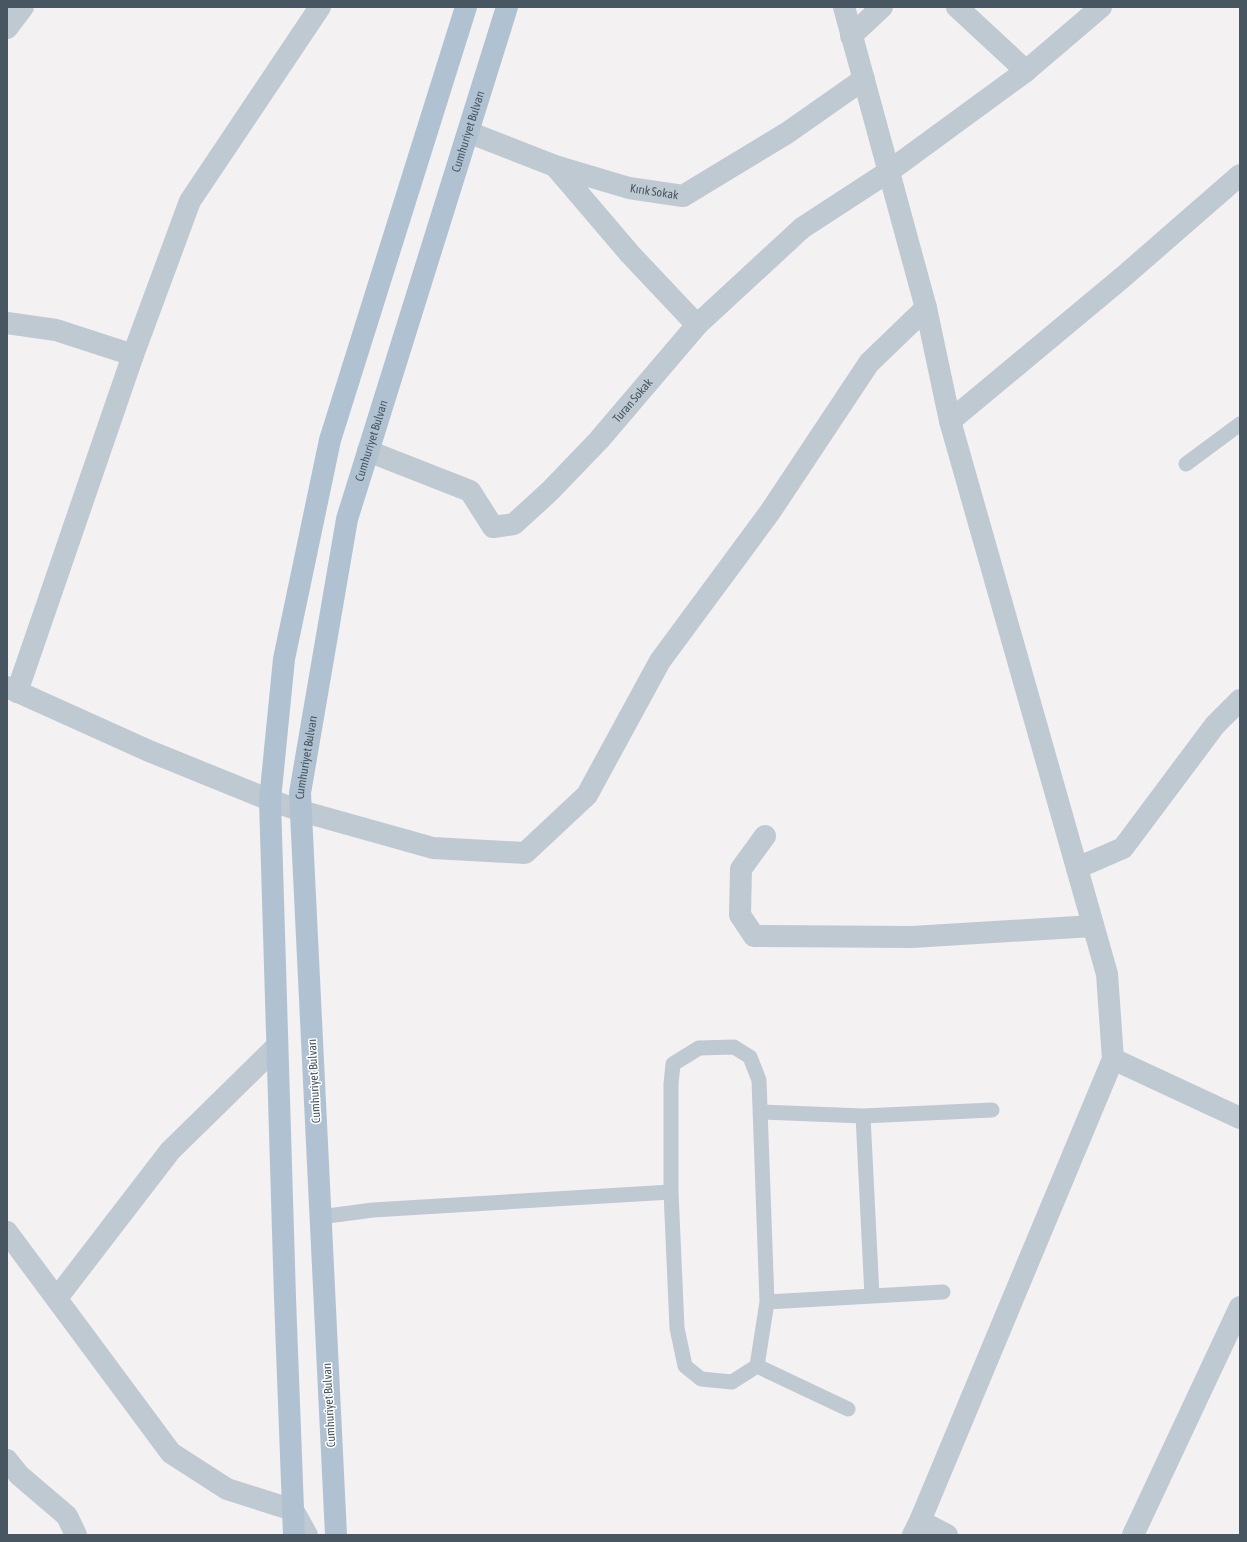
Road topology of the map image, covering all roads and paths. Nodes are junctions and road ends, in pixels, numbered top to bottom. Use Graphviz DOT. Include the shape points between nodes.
graph roads {
  1 [pos="24,7"];
  2 [pos="320,7"];
  3 [pos="466,7"];
  4 [pos="507,7"];
  5 [pos="844,7"];
  6 [pos="882,7"];
  7 [pos="957,7"];
  8 [pos="1100,7"];
  9 [pos="7,28"];
  10 [pos="851,36"];
  11 [pos="1026,71"];
  12 [pos="864,79"];
  13 [pos="468,132"];
  14 [pos="555,166"];
  15 [pos="888,172"];
  16 [pos="1240,176"];
  17 [pos="926,308"];
  18 [pos="7,323"];
  19 [pos="697,325"];
  20 [pos="133,355"];
  21 [pos="950,422"];
  22 [pos="1240,424"];
  23 [pos="368,451"];
  24 [pos="1186,464"];
  25 [pos="12,690"];
  26 [pos="1240,700"];
  27 [pos="270,800"];
  28 [pos="301,811"];
  29 [pos="765,836"];
  30 [pos="1077,868"];
  31 [pos="1093,926"];
  32 [pos="277,1046"];
  33 [pos="1113,1059"];
  34 [pos="992,1110"];
  35 [pos="760,1112"];
  36 [pos="863,1116"];
  37 [pos="1240,1118"];
  38 [pos="671,1192"];
  39 [pos="320,1217"];
  40 [pos="7,1232"];
  41 [pos="943,1292"];
  42 [pos="872,1296"];
  43 [pos="56,1298"];
  44 [pos="767,1302"];
  45 [pos="1240,1306"];
  46 [pos="757,1366"];
  47 [pos="848,1409"];
  48 [pos="7,1460"];
  49 [pos="293,1510"];
  50 [pos="917,1528"];
  51 [pos="76,1535"];
  52 [pos="294,1535"];
  53 [pos="307,1535"];
  54 [pos="336,1535"];
  55 [pos="947,1535"];
  56 [pos="1133,1535"];
  1 -- 9 [label="street"];
  2 -- 20 [label="street" via="190,201"];
  3 -- 27 [label="main road" via="330,440 284,659"];
  4 -- 13 [label="main road, Cumhuriyet Bulvarı"];
  5 -- 10 [label="street"];
  6 -- 10 [label="street"];
  7 -- 11 [label="street"];
  8 -- 11 [label="street, Turan Sokak"];
  10 -- 12 [label="street"];
  11 -- 15 [label="street, Turan Sokak"];
  12 -- 14 [label="street, Kırık Sokak" via="787,133 683,196 629,188"];
  12 -- 15 [label="street"];
  13 -- 14 [label="street, Kırık Sokak"];
  13 -- 23 [label="main road, Cumhuriyet Bulvarı"];
  14 -- 19 [label="street" via="630,254"];
  15 -- 17 [label="street"];
  15 -- 19 [label="street, Turan Sokak" via="802,228"];
  16 -- 21 [label="street"];
  17 -- 21 [label="street"];
  17 -- 28 [label="street" via="869,362 770,512 660,660 587,795 525,853 433,848"];
  18 -- 20 [label="street" via="56,330"];
  19 -- 23 [label="street, Turan Sokak" via="599,440 514,524 493,527 470,491"];
  20 -- 25 [label="street"];
  21 -- 30 [label="street"];
  22 -- 24 [label="lane"];
  23 -- 28 [label="main road, Cumhuriyet Bulvarı" via="347,519 300,793"];
  25 -- 27 [label="street" via="149,752"];
  26 -- 30 [label="street" via="1215,725 1123,848"];
  27 -- 28 [label="street"];
  27 -- 32 [label="main road"];
  28 -- 39 [label="main road, Cumhuriyet Bulvarı"];
  29 -- 31 [label="street" via="741,869 740,915 754,936 912,937"];
  30 -- 31 [label="street"];
  31 -- 33 [label="street" via="1107,974"];
  32 -- 43 [label="street" via="170,1151"];
  32 -- 49 [label="main road"];
  33 -- 37 [label="street"];
  33 -- 50 [label="street"];
  34 -- 36 [label="lane"];
  35 -- 36 [label="lane"];
  35 -- 38 [label="lane" via="759,1080 750,1057 734,1047 699,1048 673,1064"];
  35 -- 44 [label="lane"];
  36 -- 42 [label="lane"];
  38 -- 39 [label="lane" via="374,1210"];
  38 -- 46 [label="lane" via="676,1328 685,1366 701,1380 732,1382"];
  39 -- 54 [label="main road, Cumhuriyet Bulvarı"];
  40 -- 43 [label="street"];
  41 -- 42 [label="lane"];
  42 -- 44 [label="lane"];
  43 -- 49 [label="street" via="171,1453 227,1489"];
  44 -- 46 [label="lane"];
  45 -- 56 [label="street"];
  46 -- 47 [label="lane"];
  48 -- 51 [label="street" via="19,1475 67,1516"];
  49 -- 52 [label="main road"];
  49 -- 53 [label="street"];
  50 -- 55 [label="street"];
}
